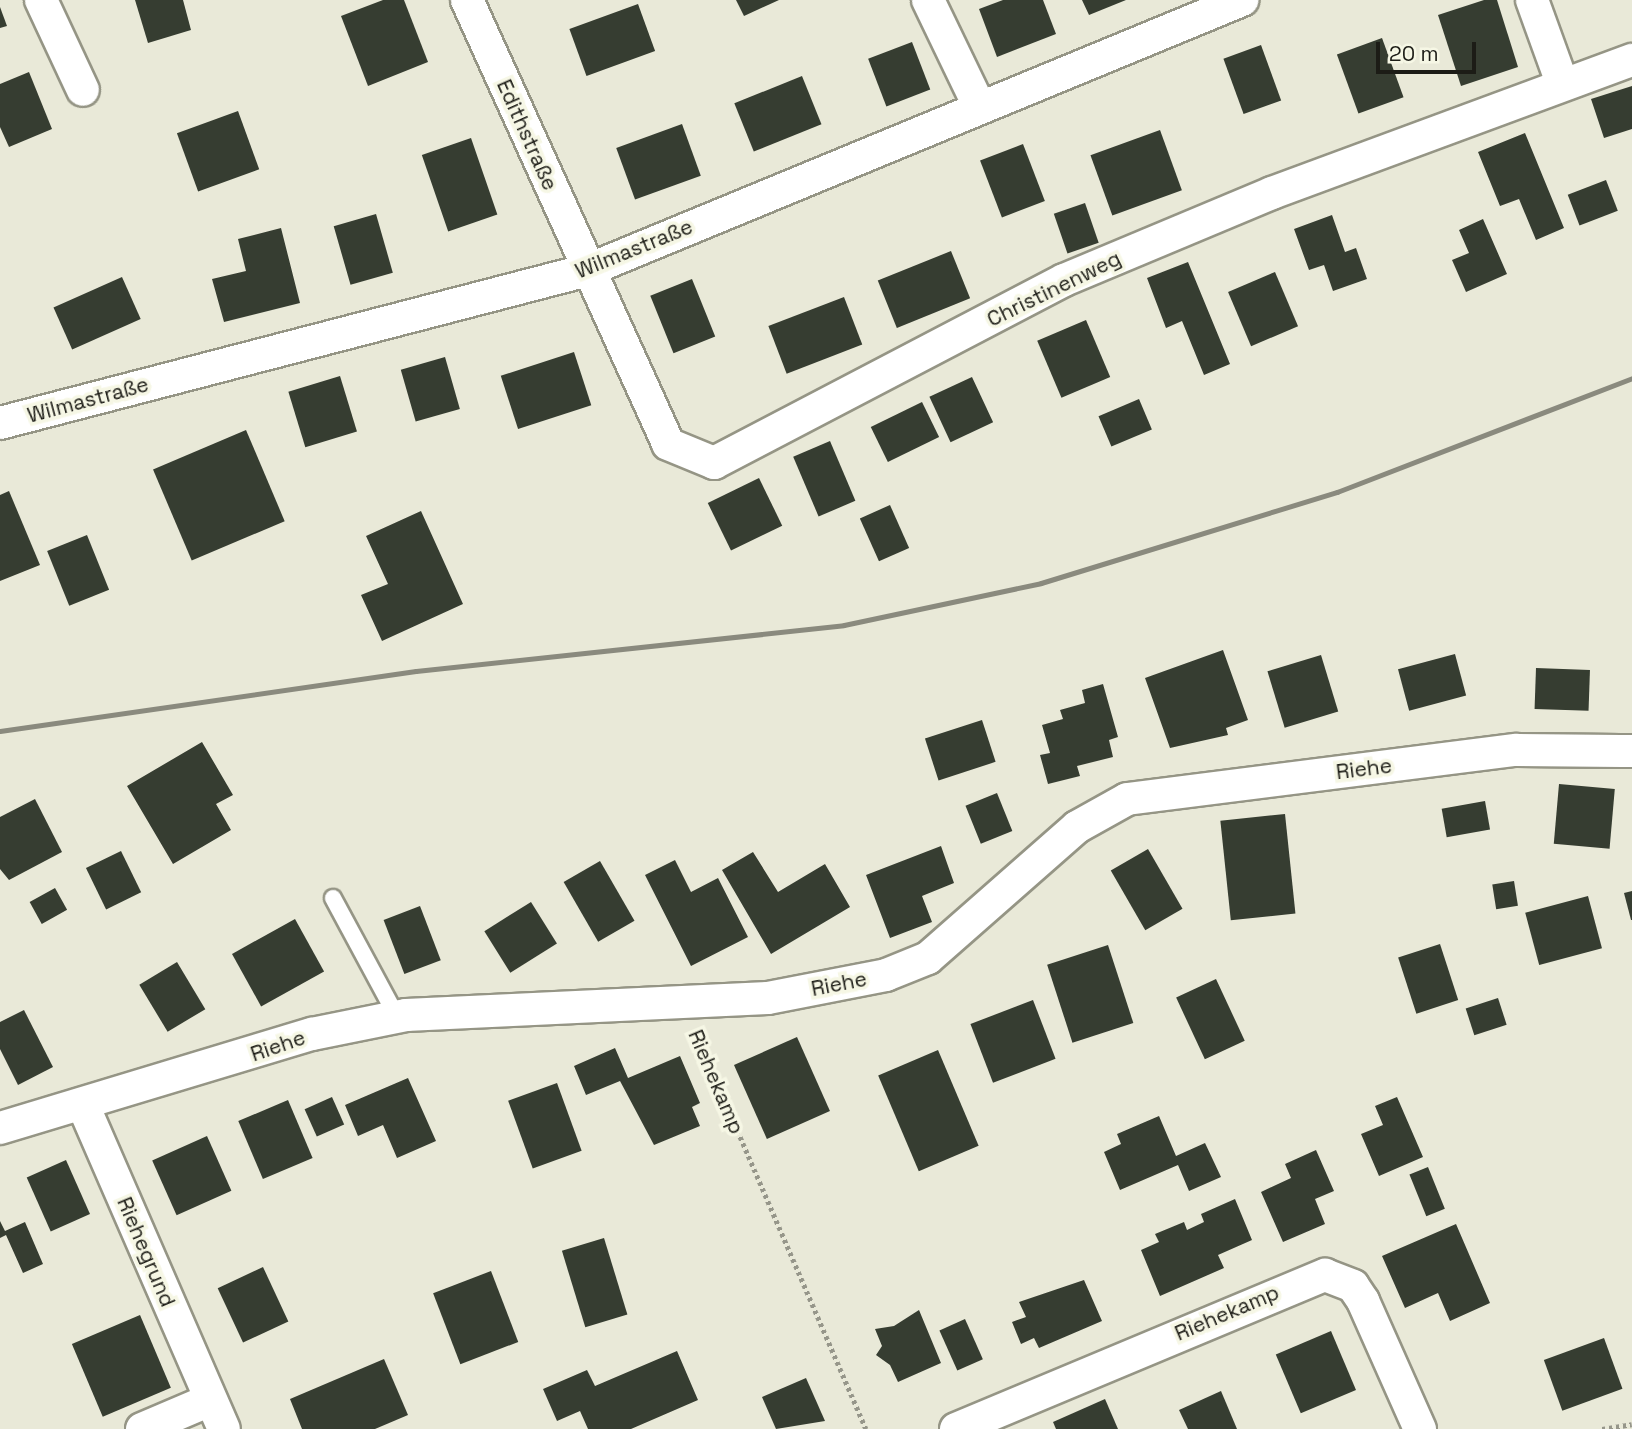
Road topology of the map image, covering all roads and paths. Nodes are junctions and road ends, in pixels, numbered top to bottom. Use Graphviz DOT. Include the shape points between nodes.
graph roads {
  1 [pos="41,0"];
  2 [pos="468,0"];
  3 [pos="928,0"];
  4 [pos="1242,0"];
  5 [pos="1532,0"];
  6 [pos="1632,60"];
  7 [pos="1562,83"];
  8 [pos="83,90"];
  9 [pos="978,104"];
  10 [pos="587,270"];
  11 [pos="0,423"];
  12 [pos="1632,751"];
  13 [pos="333,898"];
  14 [pos="683,1004"];
  15 [pos="397,1017"];
  16 [pos="83,1105"];
  17 [pos="0,1128"];
  18 [pos="210,1400"];
  19 [pos="1632,1424"];
  20 [pos="142,1429"];
  21 [pos="224,1429"];
  22 [pos="866,1429"];
  23 [pos="956,1429"];
  24 [pos="1420,1429"];
  25 [pos="1602,1429"];
  1 -- 8 [label="street"];
  2 -- 10 [label="street, Edithstraße"];
  3 -- 9 [label="street"];
  4 -- 9 [label="street, Wilmastraße"];
  5 -- 7 [label="street"];
  6 -- 7 [label="street, Christinenweg"];
  7 -- 10 [label="street, Christinenweg" via="1064,280 714,463 668,444"];
  9 -- 10 [label="street, Wilmastraße"];
  10 -- 11 [label="street, Wilmastraße"];
  12 -- 14 [label="street, Riehe" via="1517,750 1128,799 1077,827 928,958 886,975 768,999"];
  13 -- 15 [label="lane"];
  14 -- 15 [label="street, Riehe"];
  14 -- 22 [label="path, Riehekamp"];
  15 -- 16 [label="street, Riehe" via="312,1034"];
  16 -- 17 [label="street, Riehe"];
  16 -- 18 [label="street, Riehegrund"];
  18 -- 20 [label="street"];
  18 -- 21 [label="street, Riehegrund"];
  19 -- 25 [label="path"];
  23 -- 24 [label="street, Riehekamp" via="1325,1275 1353,1286 1363,1301"];
}
